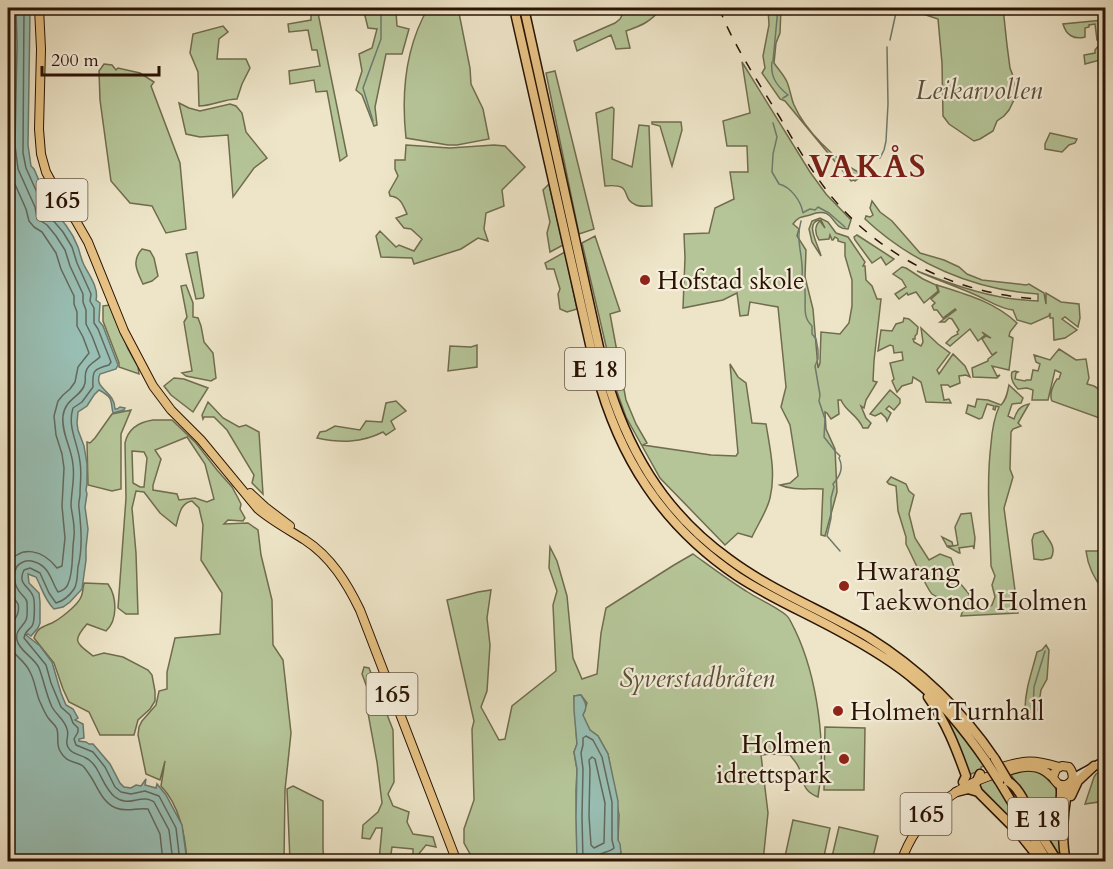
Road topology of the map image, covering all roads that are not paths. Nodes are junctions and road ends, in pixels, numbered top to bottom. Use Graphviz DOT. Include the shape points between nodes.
graph roads {
  1 [pos="39,8"];
  2 [pos="514,8"];
  3 [pos="524,8"];
  4 [pos="918,682"];
  5 [pos="1106,758"];
  6 [pos="990,760"];
  7 [pos="1094,766"];
  8 [pos="1059,767"];
  9 [pos="1053,777"];
  10 [pos="972,779"];
  11 [pos="1069,779"];
  12 [pos="1004,781"];
  13 [pos="956,792"];
  14 [pos="978,792"];
  15 [pos="1065,811"];
  16 [pos="442,824"];
  17 [pos="452,861"];
  18 [pos="457,861"];
  19 [pos="899,861"];
  20 [pos="1042,861"];
  21 [pos="1048,861"];
  22 [pos="1058,861"];
  23 [pos="1066,861"];
  1 -- 16 [label="main road, 165" via="39,129 44,166 88,242 124,331 149,377 199,430 231,473 252,496 320,552 346,584"];
  2 -- 4 [label="highway, E 18" via="596,371 612,423 634,468 676,524 723,566 886,658"];
  3 -- 6 [label="highway, E 18" via="604,370 620,419 641,464 699,535 728,559 866,637 938,690 963,716"];
  4 -- 6 [label="highway, E 18"];
  4 -- 10 [label="highway, E 18" via="946,724"];
  5 -- 7 [label="main road"];
  5 -- 11 [label="main road"];
  6 -- 12 [label="highway, E 18, bridge"];
  7 -- 11 [label="main road"];
  7 -- 15 [label="highway, E 18" via="1077,783"];
  8 -- 9 [label="main road"];
  8 -- 10 [label="main road, 165" via="1032,761 1008,765"];
  8 -- 11 [label="main road, 165" via="1066,766"];
  9 -- 10 [label="main road, 165" via="1031,767"];
  9 -- 11 [label="main road, 165" via="1055,781"];
  10 -- 13 [label="main road, 165"];
  10 -- 14 [label="highway, E 18"];
  10 -- 19 [label="main road, 165" via="935,805 906,841"];
  11 -- 12 [label="highway, E 18" via="1056,814 1044,820 1031,812 1018,790"];
  11 -- 15 [label="highway, E 18"];
  12 -- 21 [label="highway, E 18"];
  12 -- 22 [label="highway, E 18"];
  13 -- 14 [label="highway, E 18"];
  13 -- 19 [label="main road, 165" via="921,823"];
  14 -- 20 [label="highway, E 18"];
  15 -- 23 [label="highway, E 18"];
  16 -- 17 [label="main road, 165"];
  16 -- 18 [label="main road, 165"];
}
